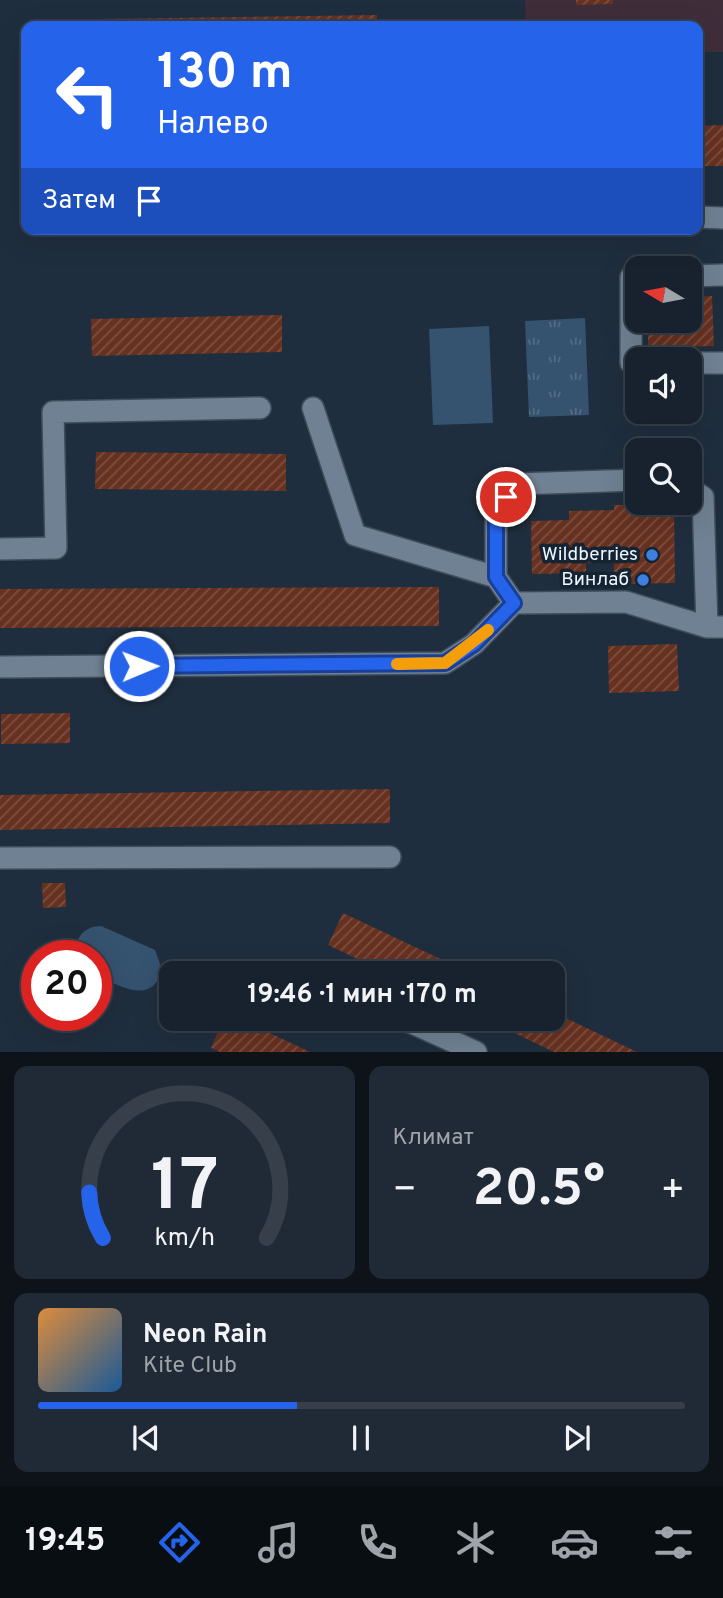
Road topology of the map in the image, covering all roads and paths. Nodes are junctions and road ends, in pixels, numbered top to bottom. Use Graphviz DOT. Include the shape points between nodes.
graph roads {
  1 [pos="703,217"];
  2 [pos="723,218"];
  3 [pos="723,275"];
  4 [pos="702,276"];
  5 [pos="702,363"];
  6 [pos="723,363"];
  7 [pos="260,408"];
  8 [pos="313,408"];
  9 [pos="625,480"];
  10 [pos="702,496"];
  11 [pos="0,549"];
  12 [pos="496,577"];
  13 [pos="514,603"];
  14 [pos="715,627"];
  15 [pos="0,667"];
  16 [pos="390,857"];
  17 [pos="0,858"];
  18 [pos="430,1031"];
  19 [pos="476,1052"];
  1 -- 2 [label="lane"];
  3 -- 4 [label="lane"];
  5 -- 6 [label="lane"];
  7 -- 11 [label="lane" via="53,412 56,548"];
  8 -- 12 [label="lane" via="355,535"];
  9 -- 12 [label="lane" via="517,484 496,509"];
  10 -- 14 [label="lane"];
  12 -- 13 [label="lane"];
  13 -- 14 [label="lane" via="626,602"];
  13 -- 15 [label="lane" via="474,644 445,663"];
  16 -- 17 [label="lane"];
  18 -- 19 [label="lane"];
}
